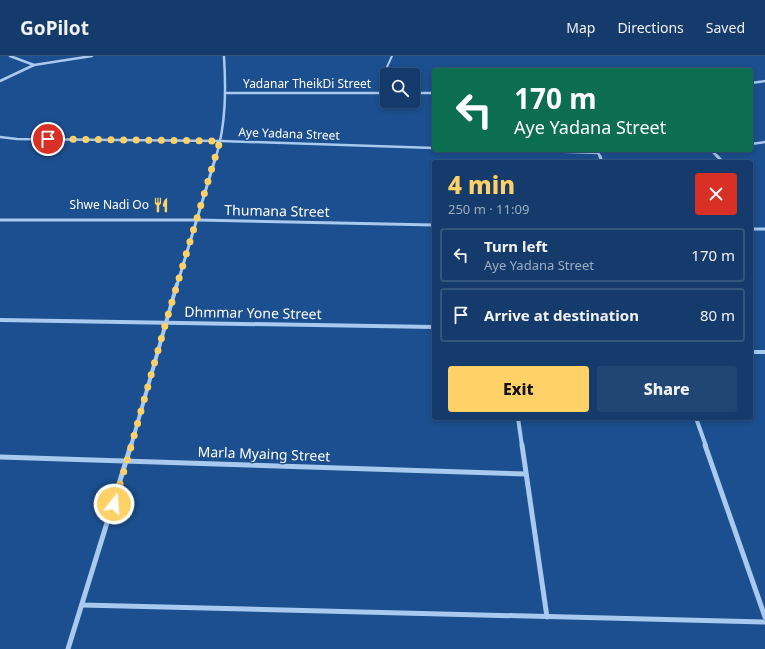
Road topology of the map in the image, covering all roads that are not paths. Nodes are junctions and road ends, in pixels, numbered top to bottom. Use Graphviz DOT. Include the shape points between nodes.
graph roads {
  1 [pos="10,56"];
  2 [pos="92,56"];
  3 [pos="224,56"];
  4 [pos="392,56"];
  5 [pos="34,64"];
  6 [pos="387,67"];
  7 [pos="0,81"];
  8 [pos="765,81"];
  9 [pos="753,83"];
  10 [pos="226,93"];
  11 [pos="380,93"];
  12 [pos="420,93"];
  13 [pos="432,93"];
  14 [pos="0,137"];
  15 [pos="220,141"];
  16 [pos="765,142"];
  17 [pos="753,144"];
  18 [pos="432,148"];
  19 [pos="713,152"];
  20 [pos="721,160"];
  21 [pos="0,220"];
  22 [pos="198,220"];
  23 [pos="432,225"];
  24 [pos="753,229"];
  25 [pos="765,229"];
  26 [pos="0,320"];
  27 [pos="166,322"];
  28 [pos="432,327"];
  29 [pos="753,352"];
  30 [pos="765,352"];
  31 [pos="518,420"];
  32 [pos="697,420"];
  33 [pos="0,457"];
  34 [pos="127,461"];
  35 [pos="526,474"];
  36 [pos="82,605"];
  37 [pos="547,617"];
  38 [pos="765,617"];
  39 [pos="765,622"];
  40 [pos="68,649"];
  1 -- 5 [label="street"];
  2 -- 5 [label="street"];
  3 -- 10 [label="street"];
  4 -- 6 [label="lane"];
  5 -- 7 [label="street"];
  8 -- 9 [label="street"];
  10 -- 11 [label="street, Yadanar TheikDi Street"];
  10 -- 15 [label="street"];
  12 -- 13 [label="street"];
  14 -- 15 [label="street, Aye Yadana Street"];
  15 -- 18 [label="street, Aye Yadana Street"];
  15 -- 22 [label="street"];
  16 -- 17 [label="street"];
  19 -- 20 [label="street"];
  21 -- 22 [label="street, Thumana Street"];
  22 -- 23 [label="street, Thumana Street"];
  22 -- 27 [label="street"];
  24 -- 25 [label="street"];
  26 -- 27 [label="street, Dhmmar Yone Street"];
  27 -- 28 [label="street, Dhmmar Yone Street"];
  27 -- 34 [label="street"];
  29 -- 30 [label="street"];
  31 -- 35 [label="street"];
  32 -- 38 [label="street"];
  33 -- 34 [label="street, Marla Myaing Street"];
  34 -- 35 [label="street, Marla Myaing Street"];
  34 -- 36 [label="street"];
  35 -- 37 [label="street"];
  36 -- 37 [label="street"];
  36 -- 40 [label="street"];
  37 -- 39 [label="street"];
}
